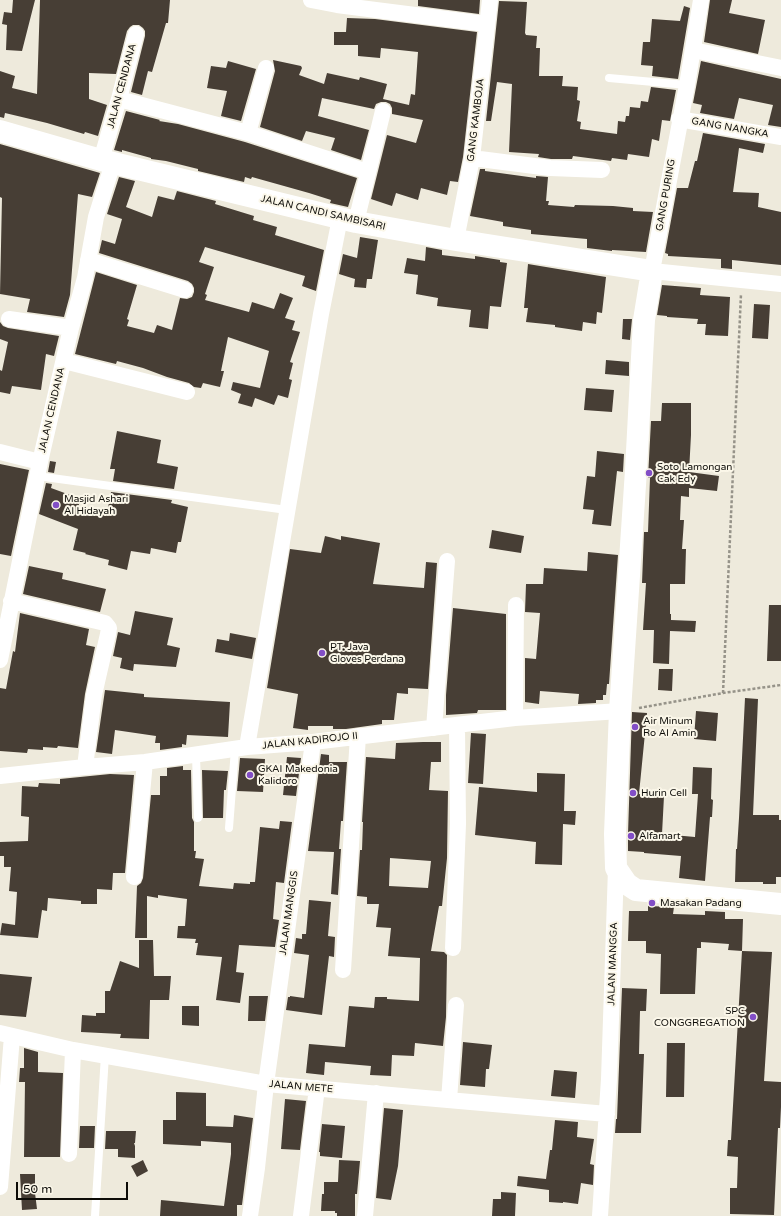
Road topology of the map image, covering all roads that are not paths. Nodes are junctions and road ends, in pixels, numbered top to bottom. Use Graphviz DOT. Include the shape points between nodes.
graph roads {
  1 [pos="311,0"];
  2 [pos="490,0"];
  3 [pos="701,0"];
  4 [pos="486,24"];
  5 [pos="136,34"];
  6 [pos="693,50"];
  7 [pos="266,68"];
  8 [pos="781,68"];
  9 [pos="609,78"];
  10 [pos="687,85"];
  11 [pos="119,99"];
  12 [pos="383,111"];
  13 [pos="679,119"];
  14 [pos="0,131"];
  15 [pos="248,133"];
  16 [pos="781,137"];
  17 [pos="472,158"];
  18 [pos="107,161"];
  19 [pos="602,170"];
  20 [pos="368,172"];
  21 [pos="348,220"];
  22 [pos="456,240"];
  23 [pos="88,260"];
  24 [pos="652,271"];
  25 [pos="781,284"];
  26 [pos="185,290"];
  27 [pos="9,319"];
  28 [pos="71,328"];
  29 [pos="64,361"];
  30 [pos="186,392"];
  31 [pos="0,452"];
  32 [pos="39,469"];
  33 [pos="288,510"];
  34 [pos="447,561"];
  35 [pos="12,601"];
  36 [pos="516,605"];
  37 [pos="0,660"];
  38 [pos="620,711"];
  39 [pos="516,718"];
  40 [pos="457,726"];
  41 [pos="434,728"];
  42 [pos="358,736"];
  43 [pos="313,742"];
  44 [pos="241,748"];
  45 [pos="196,755"];
  46 [pos="146,762"];
  47 [pos="85,767"];
  48 [pos="0,776"];
  49 [pos="198,818"];
  50 [pos="229,828"];
  51 [pos="616,868"];
  52 [pos="134,876"];
  53 [pos="781,904"];
  54 [pos="453,948"];
  55 [pos="343,970"];
  56 [pos="456,1005"];
  57 [pos="6,1034"];
  58 [pos="73,1050"];
  59 [pos="106,1055"];
  60 [pos="266,1084"];
  61 [pos="317,1088"];
  62 [pos="376,1093"];
  63 [pos="449,1100"];
  64 [pos="607,1114"];
  65 [pos="69,1154"];
  66 [pos="0,1187"];
  67 [pos="95,1216"];
  68 [pos="250,1216"];
  69 [pos="300,1216"];
  70 [pos="365,1216"];
  71 [pos="600,1216"];
  1 -- 4 [label="street"];
  2 -- 4 [label="street, GANG KAMBOJA"];
  3 -- 6 [label="street, GANG PURING"];
  4 -- 17 [label="street, GANG KAMBOJA"];
  5 -- 11 [label="street, JALAN CENDANA"];
  6 -- 8 [label="street"];
  6 -- 10 [label="street, GANG PURING"];
  7 -- 15 [label="street"];
  9 -- 10 [label="lane"];
  10 -- 13 [label="street, GANG PURING"];
  11 -- 15 [label="street"];
  11 -- 18 [label="street, JALAN CENDANA"];
  12 -- 20 [label="street"];
  13 -- 16 [label="street, GANG NANGKA"];
  13 -- 24 [label="street, GANG PURING"];
  14 -- 18 [label="street, JALAN CANDI SAMBISARI"];
  15 -- 20 [label="street"];
  17 -- 19 [label="street" via="550,168"];
  17 -- 22 [label="street, GANG KAMBOJA"];
  18 -- 21 [label="street, JALAN CANDI SAMBISARI"];
  18 -- 23 [label="street, JALAN CENDANA"];
  20 -- 21 [label="street"];
  21 -- 22 [label="street, JALAN CANDI SAMBISARI"];
  21 -- 33 [label="street" via="321,314"];
  22 -- 24 [label="street, JALAN CANDI SAMBISARI"];
  23 -- 26 [label="street"];
  23 -- 28 [label="street, JALAN CENDANA"];
  24 -- 25 [label="street"];
  24 -- 38 [label="street, JALAN MANGGA" via="644,320"];
  27 -- 28 [label="street"];
  28 -- 29 [label="street, JALAN CENDANA"];
  29 -- 30 [label="street"];
  29 -- 32 [label="street, JALAN CENDANA"];
  31 -- 32 [label="street"];
  32 -- 33 [label="lane"];
  32 -- 35 [label="street, JALAN CENDANA"];
  33 -- 44 [label="street"];
  34 -- 41 [label="street"];
  35 -- 37 [label="street, JALAN CENDANA"];
  35 -- 47 [label="street" via="105,623 109,628 94,695"];
  36 -- 39 [label="street"];
  38 -- 39 [label="street, JALAN KADIROJO II"];
  38 -- 51 [label="street, JALAN MANGGA"];
  39 -- 40 [label="street, JALAN KADIROJO II"];
  40 -- 41 [label="street, JALAN KADIROJO II"];
  40 -- 54 [label="street" via="458,824"];
  41 -- 42 [label="street, JALAN KADIROJO II"];
  42 -- 43 [label="street, JALAN KADIROJO II"];
  42 -- 55 [label="street"];
  43 -- 44 [label="street, JALAN KADIROJO II"];
  43 -- 60 [label="street, JALAN MANGGIS"];
  44 -- 45 [label="street, JALAN KADIROJO II"];
  44 -- 50 [label="lane"];
  45 -- 46 [label="street, JALAN KADIROJO II"];
  45 -- 49 [label="lane"];
  46 -- 47 [label="street, JALAN KADIROJO II"];
  46 -- 52 [label="street"];
  47 -- 48 [label="street, JALAN KADIROJO II"];
  51 -- 53 [label="street" via="627,884 636,890"];
  51 -- 64 [label="street, JALAN MANGGA"];
  56 -- 63 [label="street"];
  57 -- 58 [label="street, JALAN METE"];
  57 -- 66 [label="street"];
  58 -- 59 [label="street, JALAN METE"];
  58 -- 65 [label="street"];
  59 -- 60 [label="street, JALAN METE"];
  59 -- 67 [label="lane"];
  60 -- 61 [label="street, JALAN METE"];
  60 -- 68 [label="street, JALAN MANGGIS"];
  61 -- 62 [label="street, JALAN METE"];
  61 -- 69 [label="street"];
  62 -- 63 [label="street, JALAN METE"];
  62 -- 70 [label="street"];
  63 -- 64 [label="street, JALAN METE"];
  64 -- 71 [label="street, JALAN MANGGA"];
}
